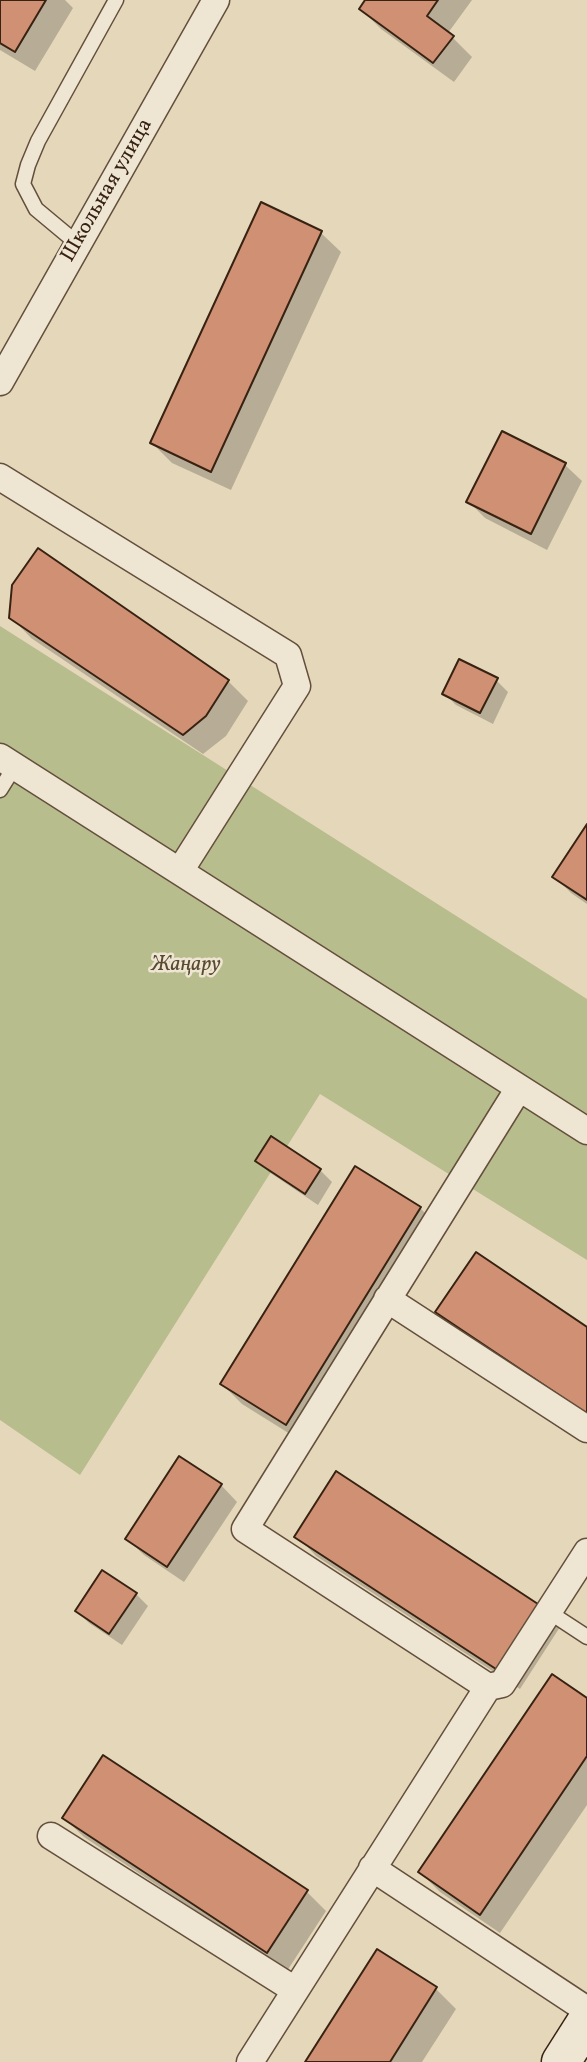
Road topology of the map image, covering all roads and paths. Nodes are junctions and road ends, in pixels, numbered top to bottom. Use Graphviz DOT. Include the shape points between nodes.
graph roads {
  1 [pos="116,0"];
  2 [pos="216,0"];
  3 [pos="78,243"];
  4 [pos="0,382"];
  5 [pos="0,477"];
  6 [pos="8,762"];
  7 [pos="0,790"];
  8 [pos="180,872"];
  9 [pos="519,1088"];
  10 [pos="587,1131"];
  11 [pos="387,1299"];
  12 [pos="587,1429"];
  13 [pos="587,1552"];
  14 [pos="549,1612"];
  15 [pos="587,1637"];
  16 [pos="488,1687"];
  17 [pos="51,1836"];
  18 [pos="372,1868"];
  19 [pos="295,1990"];
  20 [pos="587,2010"];
  21 [pos="587,2021"];
  22 [pos="250,2062"];
  23 [pos="561,2062"];
  1 -- 3 [label="lane" via="38,141 23,184 36,209"];
  2 -- 3 [label="street, Школьная улица"];
  3 -- 4 [label="street, Школьная улица"];
  5 -- 8 [label="street" via="288,655 297,686"];
  6 -- 7 [label="lane"];
  6 -- 8 [label="street"];
  8 -- 9 [label="street"];
  9 -- 10 [label="street"];
  9 -- 11 [label="street"];
  11 -- 12 [label="street"];
  11 -- 16 [label="street" via="245,1529"];
  13 -- 14 [label="street"];
  14 -- 15 [label="lane"];
  14 -- 16 [label="street" via="502,1685"];
  16 -- 18 [label="street"];
  17 -- 19 [label="street"];
  18 -- 19 [label="street"];
  18 -- 20 [label="street"];
  19 -- 22 [label="street"];
  21 -- 23 [label="street"];
}
